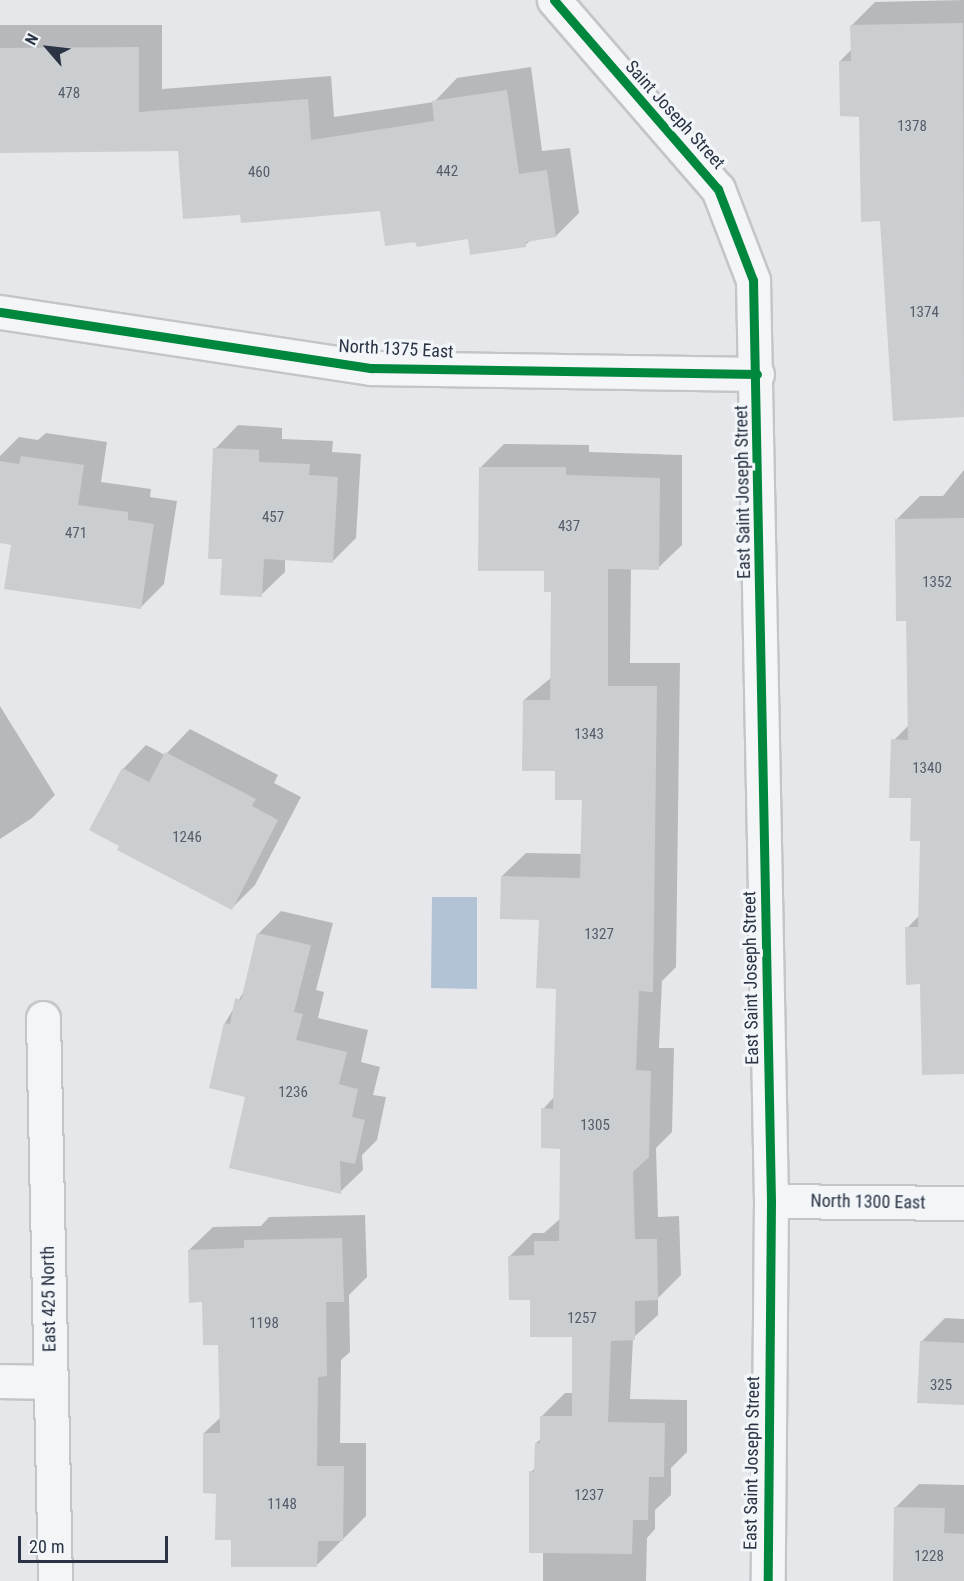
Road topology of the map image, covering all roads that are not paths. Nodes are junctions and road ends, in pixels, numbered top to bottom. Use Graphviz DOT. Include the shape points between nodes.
graph roads {
  1 [pos="554,0"];
  2 [pos="0,312"];
  3 [pos="757,374"];
  4 [pos="43,1018"];
  5 [pos="771,1201"];
  6 [pos="964,1203"];
  7 [pos="0,1381"];
  8 [pos="51,1382"];
  9 [pos="55,1581"];
  10 [pos="768,1581"];
  1 -- 3 [label="street, Saint Joseph Street" via="718,189 753,280"];
  2 -- 3 [label="street, North 1375 East" via="371,368"];
  3 -- 5 [label="street, East Saint Joseph Street"];
  4 -- 8 [label="street, East 425 North"];
  5 -- 6 [label="street, North 1300 East"];
  5 -- 10 [label="street, East Saint Joseph Street"];
  7 -- 8 [label="street"];
  8 -- 9 [label="street, East 425 North"];
}
